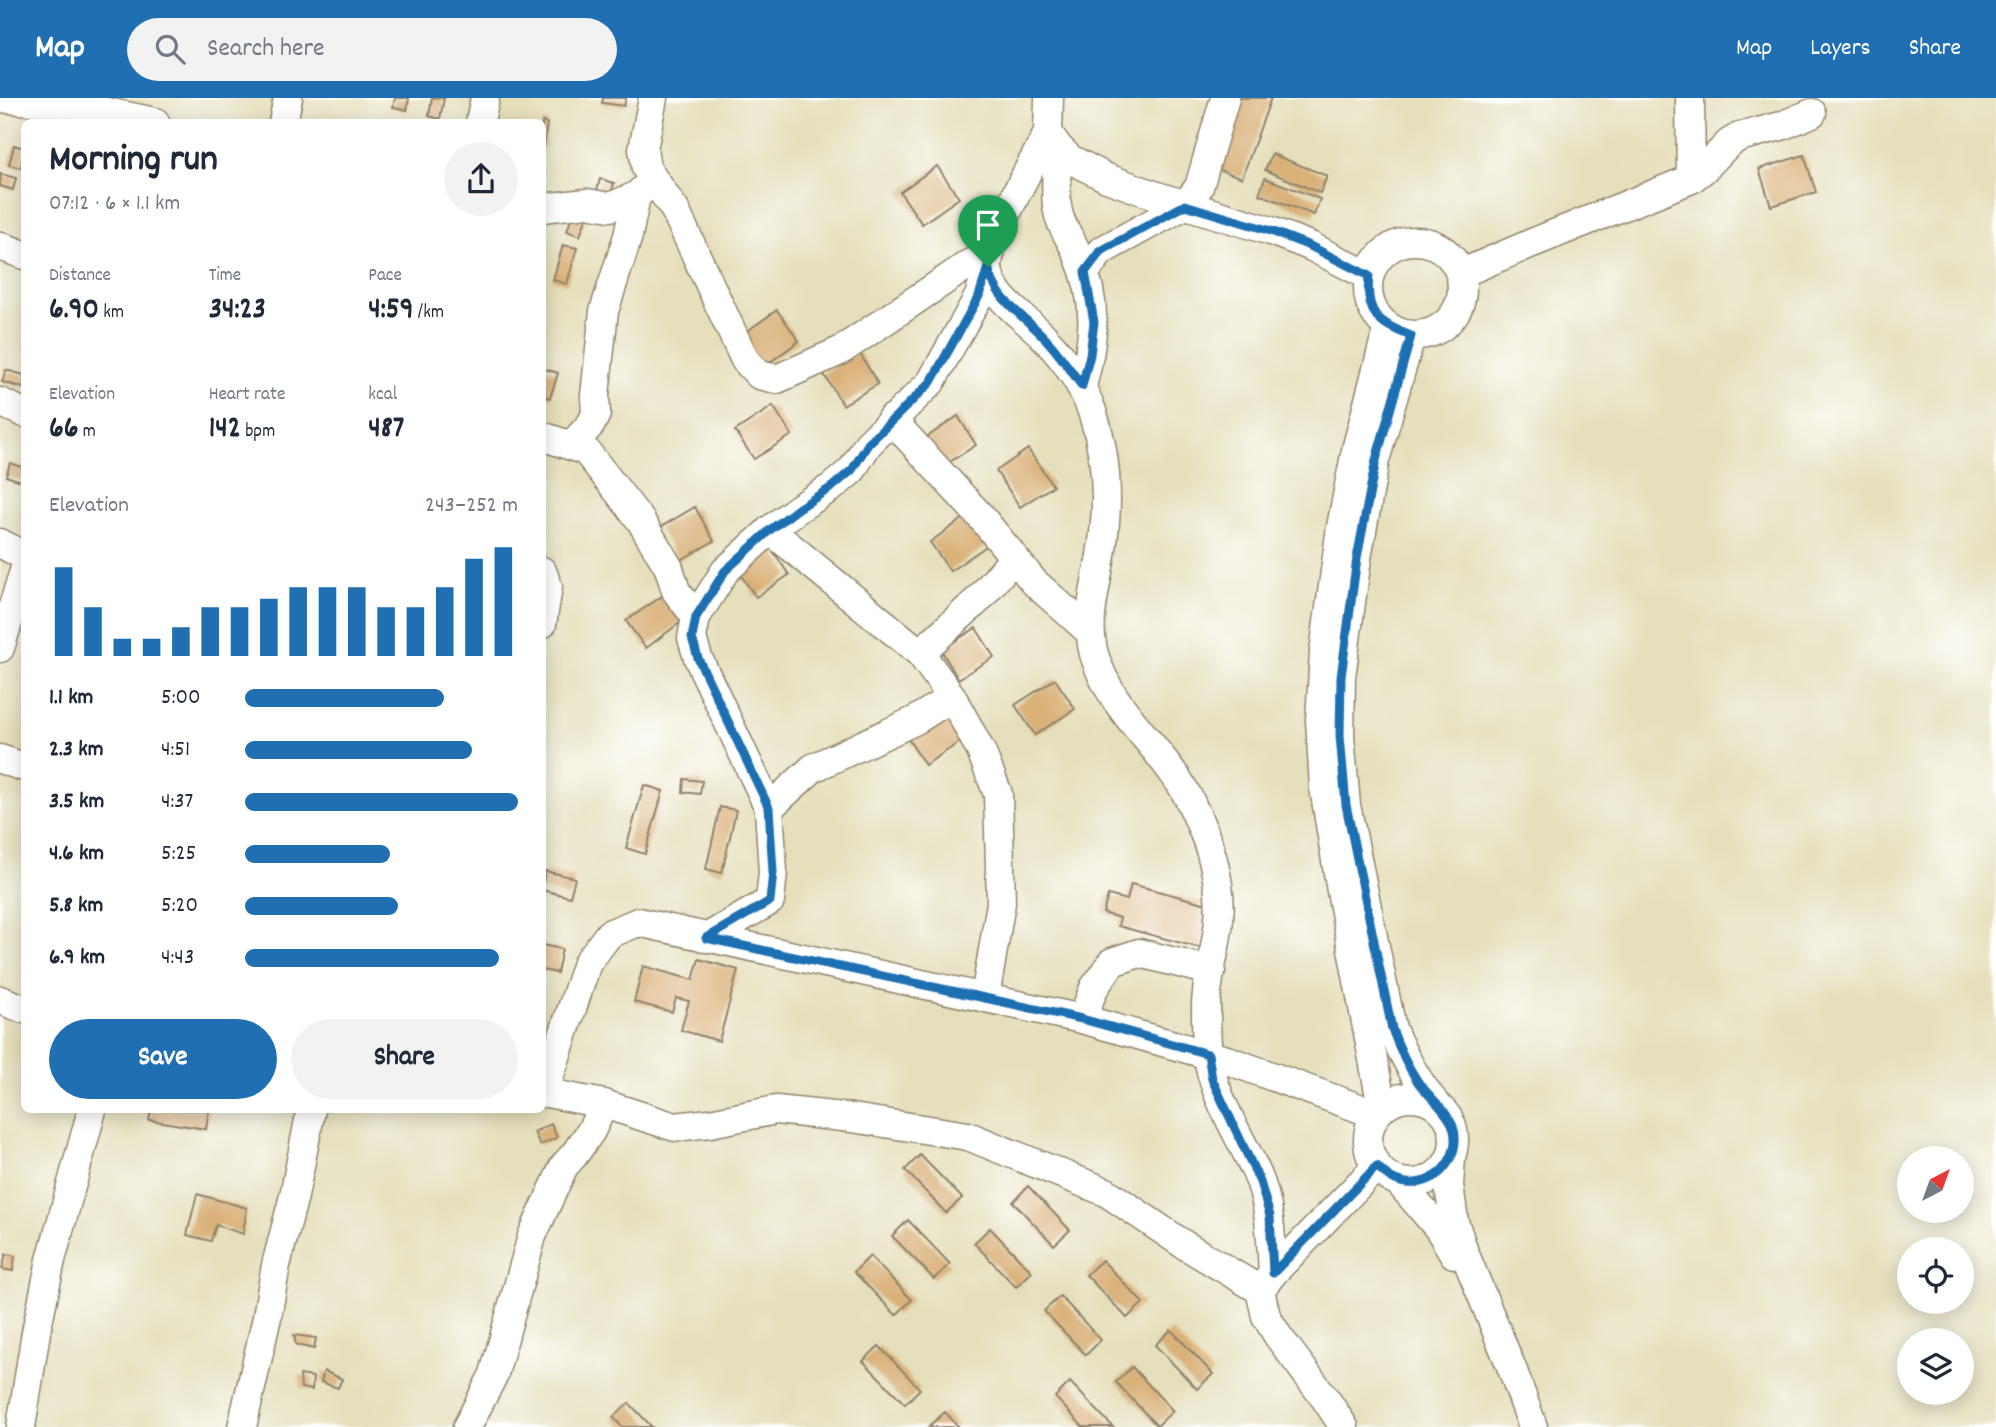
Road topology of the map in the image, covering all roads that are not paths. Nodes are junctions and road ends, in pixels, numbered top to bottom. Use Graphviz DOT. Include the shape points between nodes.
graph roads {
  1 [pos="0,98"];
  2 [pos="288,98"];
  3 [pos="485,98"];
  4 [pos="653,98"];
  5 [pos="1049,98"];
  6 [pos="1224,98"];
  7 [pos="1690,98"];
  8 [pos="1812,113"];
  9 [pos="141,119"];
  10 [pos="284,119"];
  11 [pos="481,119"];
  12 [pos="1053,140"];
  13 [pos="1691,179"];
  14 [pos="645,189"];
  15 [pos="1185,205"];
  16 [pos="546,208"];
  17 [pos="0,246"];
  18 [pos="21,253"];
  19 [pos="989,260"];
  20 [pos="1085,272"];
  21 [pos="1460,274"];
  22 [pos="1369,276"];
  23 [pos="1399,331"];
  24 [pos="1082,386"];
  25 [pos="0,402"];
  26 [pos="21,412"];
  27 [pos="891,419"];
  28 [pos="546,437"];
  29 [pos="572,445"];
  30 [pos="770,530"];
  31 [pos="0,543"];
  32 [pos="21,554"];
  33 [pos="1014,558"];
  34 [pos="21,581"];
  35 [pos="546,582"];
  36 [pos="546,599"];
  37 [pos="696,617"];
  38 [pos="1089,631"];
  39 [pos="0,648"];
  40 [pos="920,653"];
  41 [pos="952,697"];
  42 [pos="0,759"];
  43 [pos="21,766"];
  44 [pos="769,808"];
  45 [pos="706,938"];
  46 [pos="1211,971"];
  47 [pos="985,997"];
  48 [pos="0,1000"];
  49 [pos="21,1008"];
  50 [pos="1082,1019"];
  51 [pos="1208,1054"];
  52 [pos="546,1083"];
  53 [pos="546,1093"];
  54 [pos="1434,1102"];
  55 [pos="604,1104"];
  56 [pos="1378,1111"];
  57 [pos="91,1113"];
  58 [pos="310,1113"];
  59 [pos="1451,1158"];
  60 [pos="1388,1174"];
  61 [pos="1266,1282"];
  62 [pos="12,1398"];
  63 [pos="20,1427"];
  64 [pos="242,1427"];
  65 [pos="467,1427"];
  66 [pos="1343,1427"];
  67 [pos="1519,1427"];
  68 [pos="1533,1427"];
  1 -- 9 [label="street" via="73,104"];
  2 -- 10 [label="street"];
  3 -- 11 [label="street"];
  4 -- 14 [label="street" via="643,149"];
  5 -- 12 [label="street"];
  6 -- 15 [label="street" via="1199,187"];
  7 -- 13 [label="street"];
  8 -- 13 [label="street" via="1739,137"];
  12 -- 15 [label="street" via="1070,159 1107,178"];
  12 -- 19 [label="street" via="1002,224"];
  12 -- 20 [label="street" via="1057,207"];
  13 -- 21 [label="street"];
  14 -- 16 [label="street" via="610,207 587,203"];
  14 -- 19 [label="street" via="675,210 745,360 758,375 777,379 840,351 969,264"];
  14 -- 29 [label="street" via="604,312 596,414"];
  15 -- 20 [label="street" via="1101,251"];
  15 -- 22 [label="street" via="1310,246"];
  17 -- 18 [label="street"];
  19 -- 24 [label="street" via="990,278 998,293 1058,352"];
  19 -- 27 [label="street" via="979,296 931,382"];
  20 -- 24 [label="street" via="1094,322"];
  21 -- 22 [label="street" via="1452,258 1422,241 1388,248"];
  21 -- 23 [label="street" via="1462,289 1452,318 1426,334"];
  22 -- 23 [label="street" via="1367,295 1373,312"];
  23 -- 54 [label="street" via="1357,558 1341,677 1340,736 1346,805 1392,1029 1403,1056"];
  23 -- 56 [label="street" via="1356,450 1324,652 1320,720 1324,788"];
  24 -- 38 [label="street" via="1099,436 1106,506"];
  25 -- 26 [label="street"];
  27 -- 30 [label="street" via="852,470"];
  27 -- 33 [label="street"];
  28 -- 29 [label="street"];
  29 -- 37 [label="street" via="586,451 641,520 669,568 676,591"];
  30 -- 37 [label="street" via="725,571"];
  30 -- 40 [label="street"];
  31 -- 32 [label="street"];
  33 -- 38 [label="street"];
  33 -- 40 [label="street" via="979,599"];
  34 -- 39 [label="street"];
  35 -- 36 [label="street"];
  37 -- 44 [label="street" via="692,638 698,658"];
  38 -- 46 [label="street" via="1094,656 1113,696 1179,781 1206,838 1220,916"];
  40 -- 41 [label="street"];
  41 -- 44 [label="street" via="916,720 813,768"];
  41 -- 47 [label="street" via="998,794 1001,903"];
  42 -- 43 [label="street"];
  44 -- 45 [label="street" via="770,901"];
  45 -- 47 [label="street"];
  45 -- 52 [label="street" via="638,922 609,934 587,963"];
  46 -- 50 [label="street" via="1139,953 1112,962 1094,988"];
  46 -- 51 [label="street" via="1206,1004"];
  47 -- 50 [label="street"];
  48 -- 49 [label="street"];
  50 -- 51 [label="street"];
  51 -- 56 [label="street"];
  51 -- 61 [label="street" via="1212,1079 1260,1182 1270,1216"];
  53 -- 55 [label="street"];
  54 -- 56 [label="street" via="1416,1096 1398,1098"];
  54 -- 59 [label="street" via="1453,1127"];
  55 -- 61 [label="street" via="675,1127 776,1110 968,1136 1106,1192 1183,1244"];
  55 -- 65 [label="street" via="591,1131 564,1166 532,1236 494,1374"];
  56 -- 60 [label="street" via="1370,1126 1369,1152"];
  57 -- 62 [label="street" via="36,1332"];
  58 -- 64 [label="street"];
  59 -- 60 [label="street" via="1443,1171 1429,1180 1414,1183"];
  59 -- 68 [label="street" via="1454,1221"];
  60 -- 61 [label="street"];
  60 -- 67 [label="street" via="1439,1229 1455,1256"];
  61 -- 66 [label="street" via="1266,1316"];
  62 -- 63 [label="street"];
}
